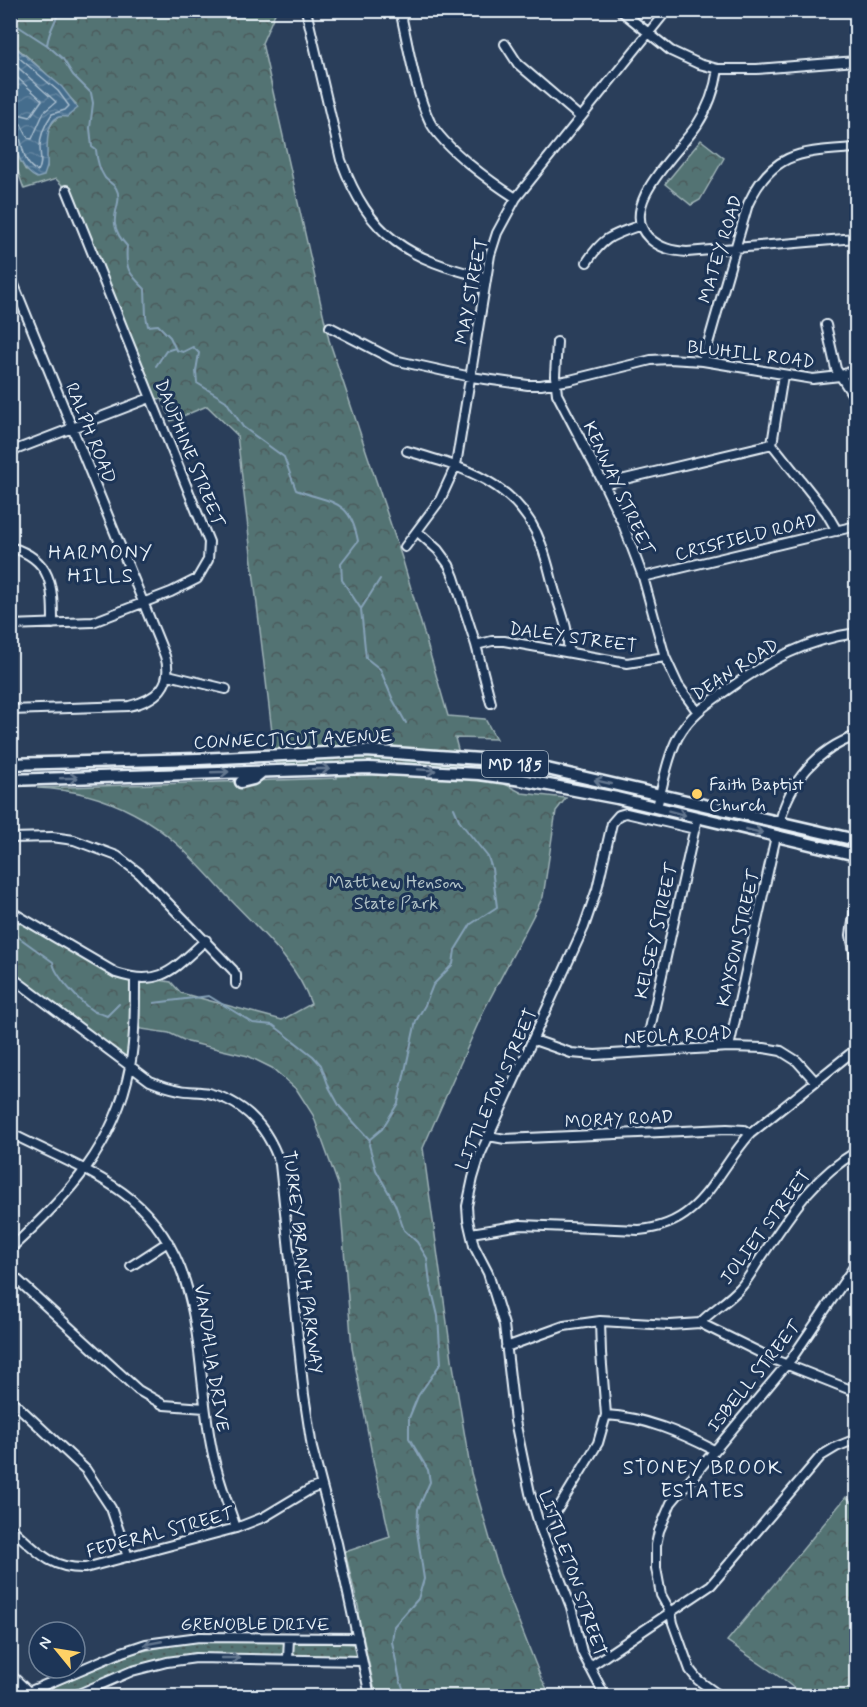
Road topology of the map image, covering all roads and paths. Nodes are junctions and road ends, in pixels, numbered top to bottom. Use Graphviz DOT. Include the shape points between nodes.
graph roads {
  1 [pos="306,10"];
  2 [pos="400,10"];
  3 [pos="620,10"];
  4 [pos="667,10"];
  5 [pos="649,33"];
  6 [pos="505,45"];
  7 [pos="856,61"];
  8 [pos="718,69"];
  9 [pos="580,117"];
  10 [pos="856,148"];
  11 [pos="67,190"];
  12 [pos="516,198"];
  13 [pos="640,225"];
  14 [pos="856,238"];
  15 [pos="735,248"];
  16 [pos="587,262"];
  17 [pos="10,275"];
  18 [pos="486,278"];
  19 [pos="826,325"];
  20 [pos="330,327"];
  21 [pos="557,342"];
  22 [pos="703,361"];
  23 [pos="856,369"];
  24 [pos="783,375"];
  25 [pos="840,376"];
  26 [pos="471,377"];
  27 [pos="555,382"];
  28 [pos="150,398"];
  29 [pos="856,400"];
  30 [pos="73,427"];
  31 [pos="772,444"];
  32 [pos="407,451"];
  33 [pos="10,452"];
  34 [pos="456,465"];
  35 [pos="604,484"];
  36 [pos="856,526"];
  37 [pos="837,531"];
  38 [pos="418,532"];
  39 [pos="10,547"];
  40 [pos="405,547"];
  41 [pos="644,577"];
  42 [pos="144,602"];
  43 [pos="53,624"];
  44 [pos="10,626"];
  45 [pos="856,633"];
  46 [pos="476,645"];
  47 [pos="568,652"];
  48 [pos="665,657"];
  49 [pos="168,675"];
  50 [pos="226,689"];
  51 [pos="491,703"];
  52 [pos="10,710"];
  53 [pos="697,711"];
  54 [pos="856,735"];
  55 [pos="199,759"];
  56 [pos="10,764"];
  57 [pos="268,771"];
  58 [pos="199,773"];
  59 [pos="10,780"];
  60 [pos="241,782"];
  61 [pos="660,795"];
  62 [pos="657,807"];
  63 [pos="780,822"];
  64 [pos="696,824"];
  65 [pos="776,836"];
  66 [pos="10,838"];
  67 [pos="856,840"];
  68 [pos="856,855"];
  69 [pos="856,902"];
  70 [pos="10,911"];
  71 [pos="206,940"];
  72 [pos="856,963"];
  73 [pos="10,976"];
  74 [pos="135,980"];
  75 [pos="236,984"];
  76 [pos="534,1040"];
  77 [pos="729,1047"];
  78 [pos="856,1049"];
  79 [pos="645,1051"];
  80 [pos="130,1068"];
  81 [pos="815,1080"];
  82 [pos="10,1133"];
  83 [pos="750,1134"];
  84 [pos="489,1136"];
  85 [pos="856,1152"];
  86 [pos="84,1171"];
  87 [pos="471,1233"];
  88 [pos="168,1242"];
  89 [pos="10,1249"];
  90 [pos="856,1264"];
  91 [pos="131,1266"];
  92 [pos="10,1273"];
  93 [pos="845,1282"];
  94 [pos="856,1290"];
  95 [pos="600,1321"];
  96 [pos="700,1323"];
  97 [pos="506,1347"];
  98 [pos="786,1364"];
  99 [pos="856,1392"];
  100 [pos="10,1400"];
  101 [pos="205,1408"];
  102 [pos="606,1415"];
  103 [pos="856,1439"];
  104 [pos="714,1450"];
  105 [pos="321,1485"];
  106 [pos="10,1527"];
  107 [pos="540,1527"];
  108 [pos="236,1528"];
  109 [pos="128,1557"];
  110 [pos="671,1613"];
  111 [pos="289,1638"];
  112 [pos="358,1638"];
  113 [pos="288,1659"];
  114 [pos="362,1660"];
  115 [pos="589,1667"];
  116 [pos="10,1674"];
  117 [pos="31,1694"];
  118 [pos="19,1696"];
  119 [pos="74,1696"];
  120 [pos="370,1696"];
  121 [pos="605,1696"];
  122 [pos="720,1696"];
  1 -- 18 [label="street" via="341,160 367,213 392,239 418,257"];
  2 -- 12 [label="street" via="431,123 451,147"];
  3 -- 5 [label="street"];
  4 -- 5 [label="street, MAY STREET"];
  5 -- 8 [label="street" via="671,51"];
  5 -- 9 [label="street, MAY STREET"];
  6 -- 9 [label="street" via="518,64"];
  7 -- 8 [label="street"];
  8 -- 13 [label="street" via="703,116 645,192"];
  9 -- 12 [label="street, MAY STREET"];
  10 -- 15 [label="street, MATEY ROAD" via="800,154 768,171 748,204"];
  11 -- 28 [label="street, DAUPHINE STREET"];
  12 -- 18 [label="street, MAY STREET" via="497,233"];
  13 -- 15 [label="street" via="653,242 675,252"];
  13 -- 16 [label="street" via="605,239"];
  14 -- 15 [label="street"];
  15 -- 22 [label="street, MATEY ROAD"];
  17 -- 30 [label="street, RALPH ROAD"];
  18 -- 26 [label="street, MAY STREET"];
  19 -- 25 [label="street"];
  20 -- 26 [label="street, BLUHILL ROAD" via="394,360"];
  21 -- 27 [label="street, KENWAY STREET"];
  22 -- 24 [label="street, BLUHILL ROAD"];
  22 -- 27 [label="street, BLUHILL ROAD" via="651,360"];
  23 -- 25 [label="street, BLUHILL ROAD"];
  24 -- 25 [label="street, BLUHILL ROAD" via="813,379"];
  24 -- 31 [label="street"];
  25 -- 29 [label="street"];
  26 -- 27 [label="street, BLUHILL ROAD" via="528,385"];
  26 -- 34 [label="street, MAY STREET"];
  27 -- 35 [label="street, KENWAY STREET" via="557,394"];
  28 -- 30 [label="street"];
  28 -- 42 [label="street, DAUPHINE STREET" via="209,542 208,560 196,579"];
  30 -- 33 [label="street"];
  30 -- 42 [label="street, RALPH ROAD"];
  31 -- 35 [label="street"];
  31 -- 37 [label="street"];
  32 -- 34 [label="street"];
  34 -- 38 [label="street, MAY STREET" via="440,500"];
  34 -- 47 [label="street" via="501,489 534,528 565,625"];
  35 -- 41 [label="street, KENWAY STREET"];
  36 -- 37 [label="street, CRISFIELD ROAD"];
  37 -- 41 [label="street, CRISFIELD ROAD"];
  38 -- 40 [label="street, MAY STREET"];
  38 -- 46 [label="street" via="449,565"];
  39 -- 43 [label="street" via="39,562 48,576 53,593"];
  41 -- 48 [label="street, KENWAY STREET"];
  42 -- 43 [label="street, DAUPHINE STREET" via="93,622"];
  42 -- 49 [label="street, RALPH ROAD" via="165,656"];
  43 -- 44 [label="street, DAUPHINE STREET"];
  45 -- 53 [label="street, DEAN ROAD" via="834,636 776,658"];
  46 -- 47 [label="street, DALEY STREET" via="504,641"];
  46 -- 51 [label="street"];
  47 -- 48 [label="street, DALEY STREET" via="627,663"];
  48 -- 53 [label="street, KENWAY STREET" via="678,685"];
  49 -- 50 [label="street"];
  49 -- 52 [label="street" via="163,687 146,703"];
  53 -- 61 [label="street, DEAN ROAD" via="677,738"];
  54 -- 63 [label="street" via="815,760 793,788"];
  55 -- 56 [label="main road, CONNECTICUT AVENUE / MD 185"];
  55 -- 58 [label="main road"];
  61 -- 55 [label="main road, CONNECTICUT AVENUE / MD 185, one-way" via="495,760 366,751"];
  58 -- 57 [label="main road, CONNECTICUT AVENUE / MD 185, one-way"];
  57 -- 60 [label="main road"];
  57 -- 62 [label="main road, CONNECTICUT AVENUE / MD 185, one-way" via="412,769 522,780"];
  59 -- 58 [label="main road, CONNECTICUT AVENUE / MD 185, one-way"];
  61 -- 62 [label="street, DEAN ROAD"];
  61 -- 63 [label="main road, CONNECTICUT AVENUE / MD 185"];
  62 -- 64 [label="main road, CONNECTICUT AVENUE / MD 185, one-way"];
  63 -- 67 [label="main road, CONNECTICUT AVENUE / MD 185"];
  64 -- 65 [label="main road, CONNECTICUT AVENUE / MD 185, one-way"];
  64 -- 76 [label="street, LITTLETON STREET" via="626,813 614,820 584,927"];
  64 -- 79 [label="street, KELSEY STREET"];
  65 -- 68 [label="main road, CONNECTICUT AVENUE / MD 185"];
  65 -- 77 [label="street, KAYSON STREET"];
  66 -- 71 [label="street" via="74,840 117,856 140,873"];
  69 -- 72 [label="street" via="851,935"];
  70 -- 74 [label="street" via="116,973"];
  71 -- 74 [label="street" via="168,973"];
  71 -- 75 [label="street" via="234,970"];
  73 -- 80 [label="street, TURKEY BRANCH PARKWAY"];
  74 -- 80 [label="street"];
  76 -- 79 [label="street, NEOLA ROAD" via="571,1053"];
  76 -- 84 [label="street, LITTLETON STREET"];
  77 -- 79 [label="street, NEOLA ROAD"];
  77 -- 81 [label="street, NEOLA ROAD" via="781,1052"];
  78 -- 81 [label="street"];
  80 -- 86 [label="street" via="110,1127"];
  80 -- 105 [label="street, TURKEY BRANCH PARKWAY" via="150,1081 208,1093 243,1108 267,1132 274,1146 280,1164 304,1395"];
  81 -- 83 [label="street"];
  82 -- 86 [label="street, VANDALIA DRIVE"];
  83 -- 84 [label="street, MORAY ROAD" via="727,1129 505,1139"];
  83 -- 87 [label="street" via="696,1207 670,1223 639,1230 521,1225"];
  84 -- 87 [label="street, LITTLETON STREET" via="472,1178 467,1206"];
  85 -- 96 [label="street, JOLIET STREET" via="818,1180 741,1287"];
  86 -- 88 [label="street, VANDALIA DRIVE" via="132,1200"];
  86 -- 89 [label="street" via="53,1210"];
  87 -- 97 [label="street, LITTLETON STREET" via="497,1298"];
  88 -- 91 [label="street"];
  88 -- 101 [label="street, VANDALIA DRIVE" via="192,1298"];
  90 -- 93 [label="street, ISBELL STREET"];
  92 -- 101 [label="street" via="138,1390 164,1405"];
  93 -- 94 [label="street"];
  93 -- 98 [label="street, ISBELL STREET"];
  95 -- 96 [label="street"];
  95 -- 97 [label="street" via="564,1326"];
  95 -- 102 [label="street"];
  96 -- 98 [label="street"];
  97 -- 107 [label="street, LITTLETON STREET" via="521,1453"];
  98 -- 99 [label="street"];
  98 -- 104 [label="street, ISBELL STREET"];
  100 -- 109 [label="street" via="86,1470 111,1508"];
  101 -- 108 [label="street, VANDALIA DRIVE" via="218,1476"];
  102 -- 104 [label="street" via="638,1419"];
  102 -- 107 [label="street" via="598,1443 584,1467 553,1517"];
  103 -- 110 [label="street" via="821,1456 711,1585"];
  104 -- 110 [label="street, ISBELL STREET" via="671,1503 659,1531 656,1568"];
  105 -- 108 [label="street, FEDERAL STREET"];
  105 -- 112 [label="street, TURKEY BRANCH PARKWAY"];
  106 -- 109 [label="street, FEDERAL STREET" via="45,1559 61,1566 85,1568"];
  107 -- 115 [label="street, LITTLETON STREET"];
  108 -- 109 [label="street, FEDERAL STREET"];
  110 -- 115 [label="street"];
  110 -- 122 [label="street, ISBELL STREET" via="690,1670"];
  111 -- 112 [label="street, GRENOBLE DRIVE"];
  111 -- 113 [label="street"];
  111 -- 117 [label="street, GRENOBLE DRIVE, one-way" via="199,1637 146,1644"];
  112 -- 114 [label="street, TURKEY BRANCH PARKWAY"];
  113 -- 114 [label="street, GRENOBLE DRIVE"];
  119 -- 113 [label="street, GRENOBLE DRIVE, one-way" via="167,1662 196,1658"];
  114 -- 120 [label="street, TURKEY BRANCH PARKWAY"];
  115 -- 121 [label="street, LITTLETON STREET"];
  116 -- 117 [label="street"];
  117 -- 118 [label="street, GRENOBLE DRIVE"];
}
